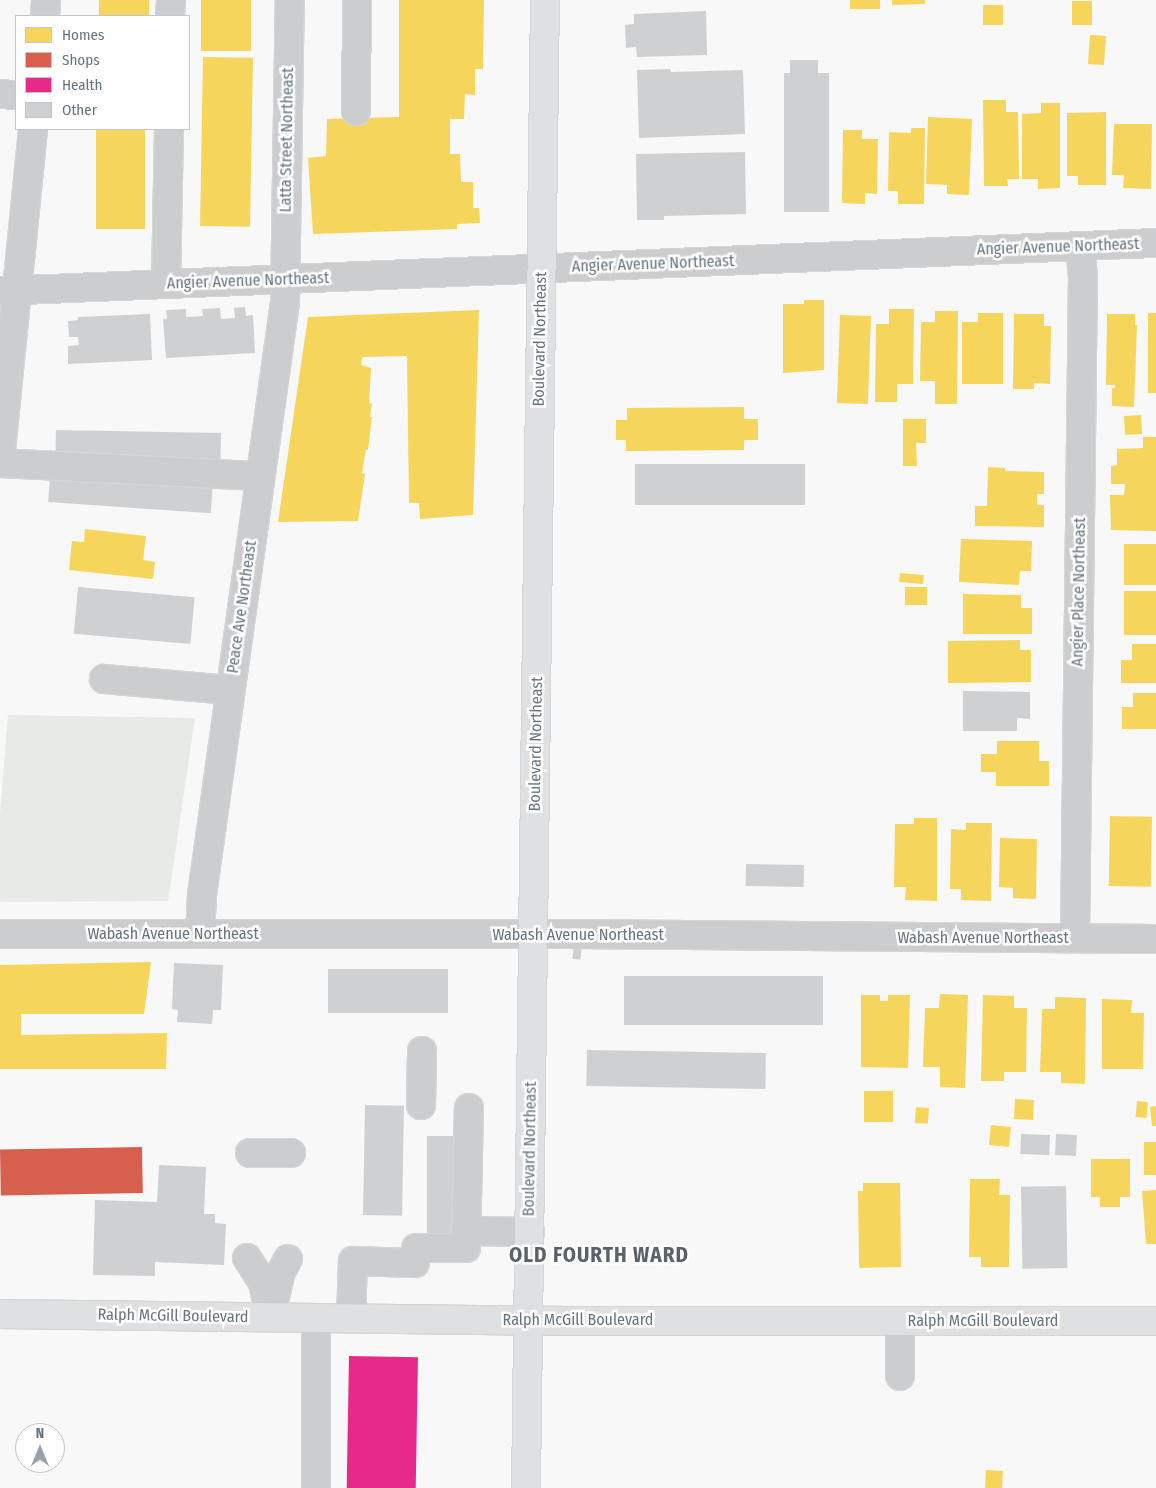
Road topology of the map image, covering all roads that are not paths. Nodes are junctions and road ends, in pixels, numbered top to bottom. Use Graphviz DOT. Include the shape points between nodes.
graph roads {
  1 [pos="46,0"];
  2 [pos="170,0"];
  3 [pos="290,0"];
  4 [pos="357,0"];
  5 [pos="545,0"];
  6 [pos="45,15"];
  7 [pos="170,15"];
  8 [pos="0,94"];
  9 [pos="15,95"];
  10 [pos="356,111"];
  11 [pos="33,130"];
  12 [pos="169,130"];
  13 [pos="1156,243"];
  14 [pos="1080,246"];
  15 [pos="542,268"];
  16 [pos="285,279"];
  17 [pos="166,284"];
  18 [pos="8,291"];
  19 [pos="0,461"];
  20 [pos="260,476"];
  21 [pos="104,679"];
  22 [pos="230,690"];
  23 [pos="0,934"];
  24 [pos="200,934"];
  25 [pos="534,934"];
  26 [pos="1075,938"];
  27 [pos="1156,939"];
  28 [pos="422,1051"];
  29 [pos="421,1106"];
  30 [pos="469,1108"];
  31 [pos="250,1153"];
  32 [pos="290,1153"];
  33 [pos="467,1232"];
  34 [pos="530,1232"];
  35 [pos="247,1258"];
  36 [pos="288,1259"];
  37 [pos="0,1314"];
  38 [pos="270,1317"];
  39 [pos="316,1318"];
  40 [pos="350,1318"];
  41 [pos="529,1320"];
  42 [pos="900,1321"];
  43 [pos="1156,1322"];
  44 [pos="900,1376"];
  45 [pos="316,1488"];
  46 [pos="526,1488"];
  1 -- 6 [label="street"];
  2 -- 7 [label="street"];
  3 -- 16 [label="street, Latta Street Northeast"];
  4 -- 10 [label="street"];
  5 -- 15 [label="main road, Boulevard Northeast"];
  8 -- 9 [label="street"];
  11 -- 18 [label="street"];
  12 -- 17 [label="street"];
  13 -- 14 [label="street, Angier Avenue Northeast"];
  14 -- 15 [label="street, Angier Avenue Northeast"];
  14 -- 26 [label="street, Angier Place Northeast" via="1083,278"];
  15 -- 16 [label="street, Angier Avenue Northeast"];
  15 -- 25 [label="main road, Boulevard Northeast"];
  16 -- 17 [label="street, Angier Avenue Northeast"];
  16 -- 20 [label="street, Peace Ave Northeast" via="285,302"];
  17 -- 18 [label="street, Angier Avenue Northeast"];
  18 -- 19 [label="street"];
  19 -- 20 [label="street"];
  20 -- 22 [label="street, Peace Ave Northeast"];
  21 -- 22 [label="street"];
  22 -- 24 [label="street, Peace Ave Northeast" via="202,896"];
  23 -- 24 [label="street, Wabash Avenue Northeast"];
  24 -- 25 [label="street, Wabash Avenue Northeast"];
  25 -- 26 [label="street, Wabash Avenue Northeast"];
  25 -- 34 [label="main road, Boulevard Northeast"];
  26 -- 27 [label="street, Wabash Avenue Northeast"];
  28 -- 29 [label="street"];
  30 -- 33 [label="street"];
  31 -- 32 [label="street"];
  33 -- 34 [label="street"];
  33 -- 40 [label="street" via="466,1248 353,1261"];
  34 -- 41 [label="main road, Boulevard Northeast"];
  35 -- 38 [label="street" via="263,1283"];
  36 -- 38 [label="street" via="280,1274"];
  37 -- 38 [label="main road, Ralph McGill Boulevard"];
  38 -- 39 [label="main road, Ralph McGill Boulevard"];
  39 -- 40 [label="main road, Ralph McGill Boulevard"];
  39 -- 45 [label="street"];
  40 -- 41 [label="main road, Ralph McGill Boulevard"];
  41 -- 42 [label="main road, Ralph McGill Boulevard"];
  41 -- 46 [label="main road, Boulevard Northeast"];
  42 -- 43 [label="main road, Ralph McGill Boulevard"];
  42 -- 44 [label="street"];
}
